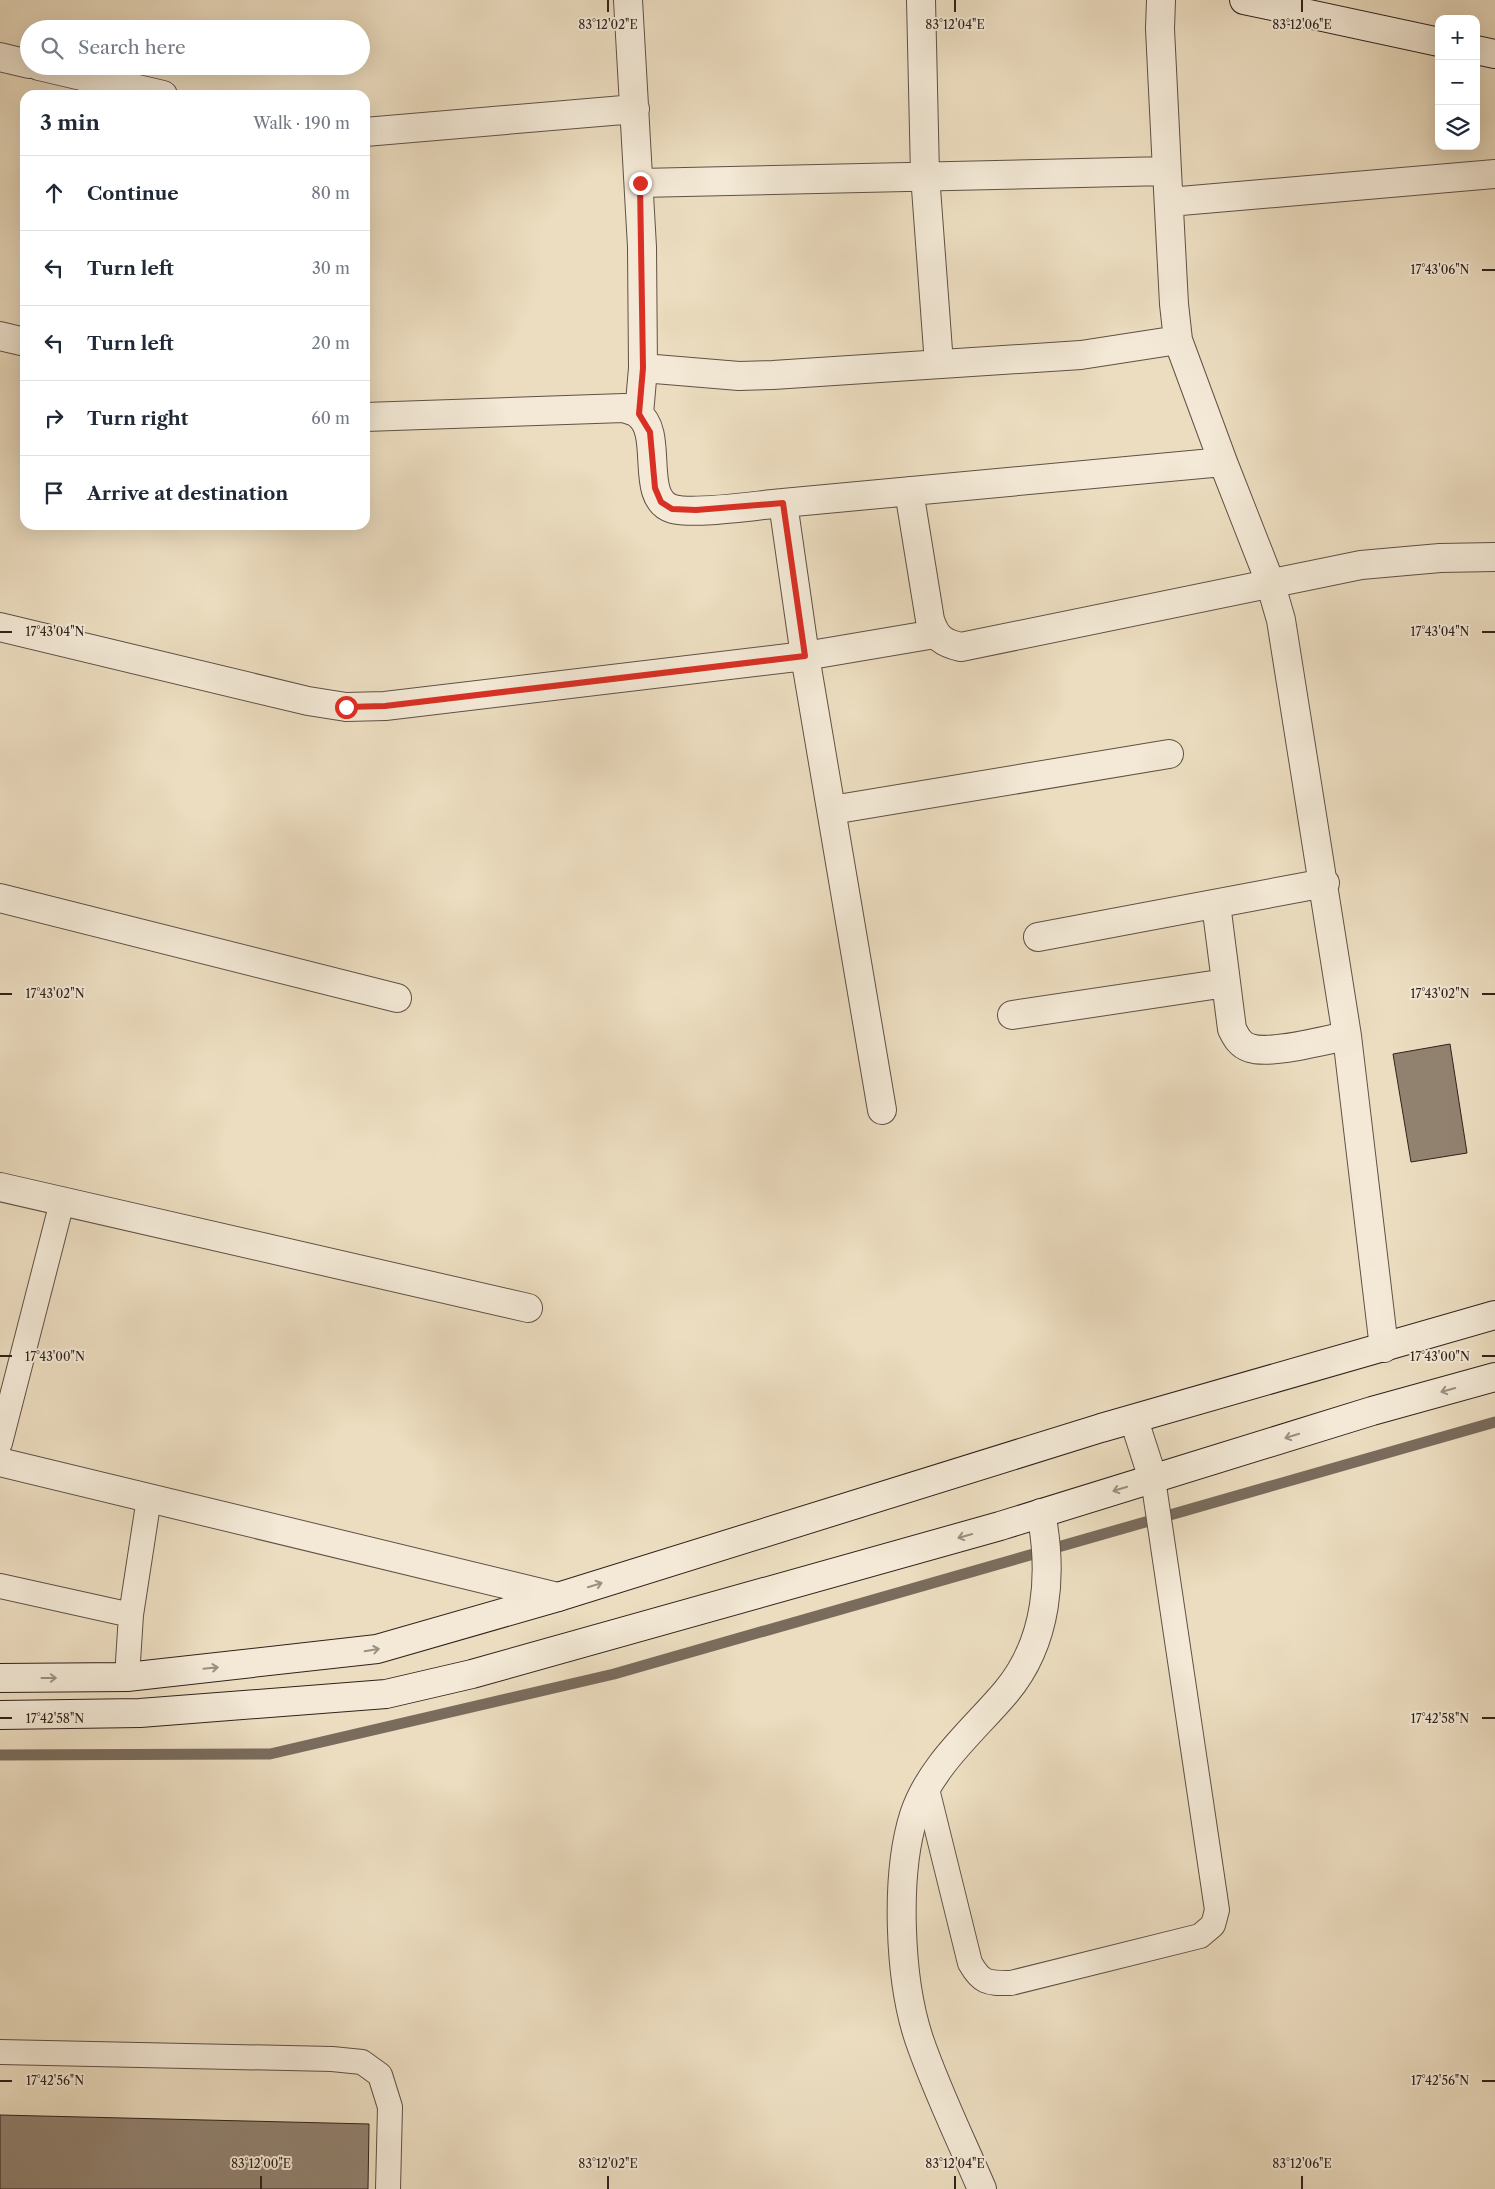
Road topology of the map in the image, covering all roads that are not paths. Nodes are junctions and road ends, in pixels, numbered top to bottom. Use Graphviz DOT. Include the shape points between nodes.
graph roads {
  1 [pos="628,0"];
  2 [pos="921,0"];
  3 [pos="1161,0"];
  4 [pos="1244,0"];
  5 [pos="1435,41"];
  6 [pos="1480,51"];
  7 [pos="1495,54"];
  8 [pos="0,57"];
  9 [pos="20,62"];
  10 [pos="77,75"];
  11 [pos="141,90"];
  12 [pos="635,109"];
  13 [pos="370,132"];
  14 [pos="1167,171"];
  15 [pos="1495,174"];
  16 [pos="925,175"];
  17 [pos="640,183"];
  18 [pos="1169,202"];
  19 [pos="0,336"];
  20 [pos="1178,340"];
  21 [pos="20,341"];
  22 [pos="939,364"];
  23 [pos="643,368"];
  24 [pos="639,414"];
  25 [pos="370,417"];
  26 [pos="1223,462"];
  27 [pos="909,491"];
  28 [pos="783,503"];
  29 [pos="1495,557"];
  30 [pos="1270,582"];
  31 [pos="0,627"];
  32 [pos="935,634"];
  33 [pos="805,656"];
  34 [pos="1169,754"];
  35 [pos="832,810"];
  36 [pos="1324,883"];
  37 [pos="0,898"];
  38 [pos="1216,904"];
  39 [pos="1038,938"];
  40 [pos="1226,983"];
  41 [pos="397,998"];
  42 [pos="1012,1015"];
  43 [pos="1347,1036"];
  44 [pos="882,1110"];
  45 [pos="0,1187"];
  46 [pos="62,1202"];
  47 [pos="528,1308"];
  48 [pos="1495,1315"];
  49 [pos="1384,1348"];
  50 [pos="1495,1377"];
  51 [pos="1134,1420"];
  52 [pos="0,1443"];
  53 [pos="0,1462"];
  54 [pos="149,1498"];
  55 [pos="1156,1501"];
  56 [pos="1043,1523"];
  57 [pos="0,1586"];
  58 [pos="558,1597"];
  59 [pos="131,1615"];
  60 [pos="0,1678"];
  61 [pos="127,1678"];
  62 [pos="0,1715"];
  63 [pos="927,1789"];
  64 [pos="0,2052"];
  65 [pos="388,2189"];
  66 [pos="982,2189"];
  1 -- 12 [label="street"];
  2 -- 16 [label="street"];
  3 -- 14 [label="street"];
  4 -- 5 [label="street"];
  6 -- 7 [label="street"];
  8 -- 9 [label="street"];
  10 -- 11 [label="street"];
  12 -- 13 [label="street"];
  12 -- 17 [label="street"];
  14 -- 16 [label="street"];
  14 -- 18 [label="street"];
  15 -- 18 [label="street"];
  16 -- 17 [label="street"];
  16 -- 22 [label="street"];
  17 -- 23 [label="street"];
  18 -- 20 [label="street"];
  19 -- 21 [label="street"];
  20 -- 22 [label="street" via="1082,355"];
  20 -- 26 [label="street"];
  22 -- 23 [label="street" via="739,376"];
  23 -- 24 [label="street"];
  24 -- 25 [label="street" via="624,408"];
  24 -- 28 [label="street" via="650,432 655,488 661,502 672,509"];
  26 -- 27 [label="street"];
  26 -- 30 [label="street"];
  27 -- 28 [label="street"];
  27 -- 32 [label="street"];
  28 -- 33 [label="street"];
  29 -- 30 [label="street" via="1361,565"];
  30 -- 32 [label="street" via="962,647 944,643"];
  30 -- 36 [label="street" via="1288,654"];
  31 -- 33 [label="street" via="308,702 346,707 385,706"];
  32 -- 33 [label="street"];
  33 -- 35 [label="street"];
  34 -- 35 [label="street"];
  35 -- 44 [label="street"];
  36 -- 38 [label="street"];
  36 -- 43 [label="street"];
  37 -- 41 [label="street"];
  38 -- 39 [label="street"];
  38 -- 40 [label="street"];
  40 -- 42 [label="street"];
  40 -- 43 [label="street" via="1232,1029 1238,1042 1250,1048 1269,1050"];
  43 -- 49 [label="street"];
  45 -- 46 [label="street"];
  46 -- 47 [label="street"];
  46 -- 52 [label="lane"];
  48 -- 49 [label="street"];
  49 -- 51 [label="street"];
  50 -- 55 [label="street, one-way"];
  51 -- 55 [label="street"];
  58 -- 51 [label="street, one-way"];
  53 -- 54 [label="street"];
  54 -- 58 [label="street"];
  54 -- 59 [label="lane"];
  55 -- 56 [label="street, one-way"];
  55 -- 63 [label="lane" via="1217,1910 1213,1925 1200,1936 1011,1983 992,1983 978,1977 970,1963"];
  56 -- 62 [label="street, one-way" via="386,1694 140,1713"];
  56 -- 63 [label="street" via="1048,1563 1045,1606 1027,1661 1007,1691 949,1755"];
  57 -- 59 [label="lane"];
  61 -- 58 [label="street, one-way" via="377,1650"];
  59 -- 61 [label="lane"];
  60 -- 61 [label="street, one-way"];
  63 -- 66 [label="street" via="915,1814 905,1856 902,1884 906,1983 919,2039"];
  64 -- 65 [label="lane" via="362,2062 380,2074 390,2106"];
}
